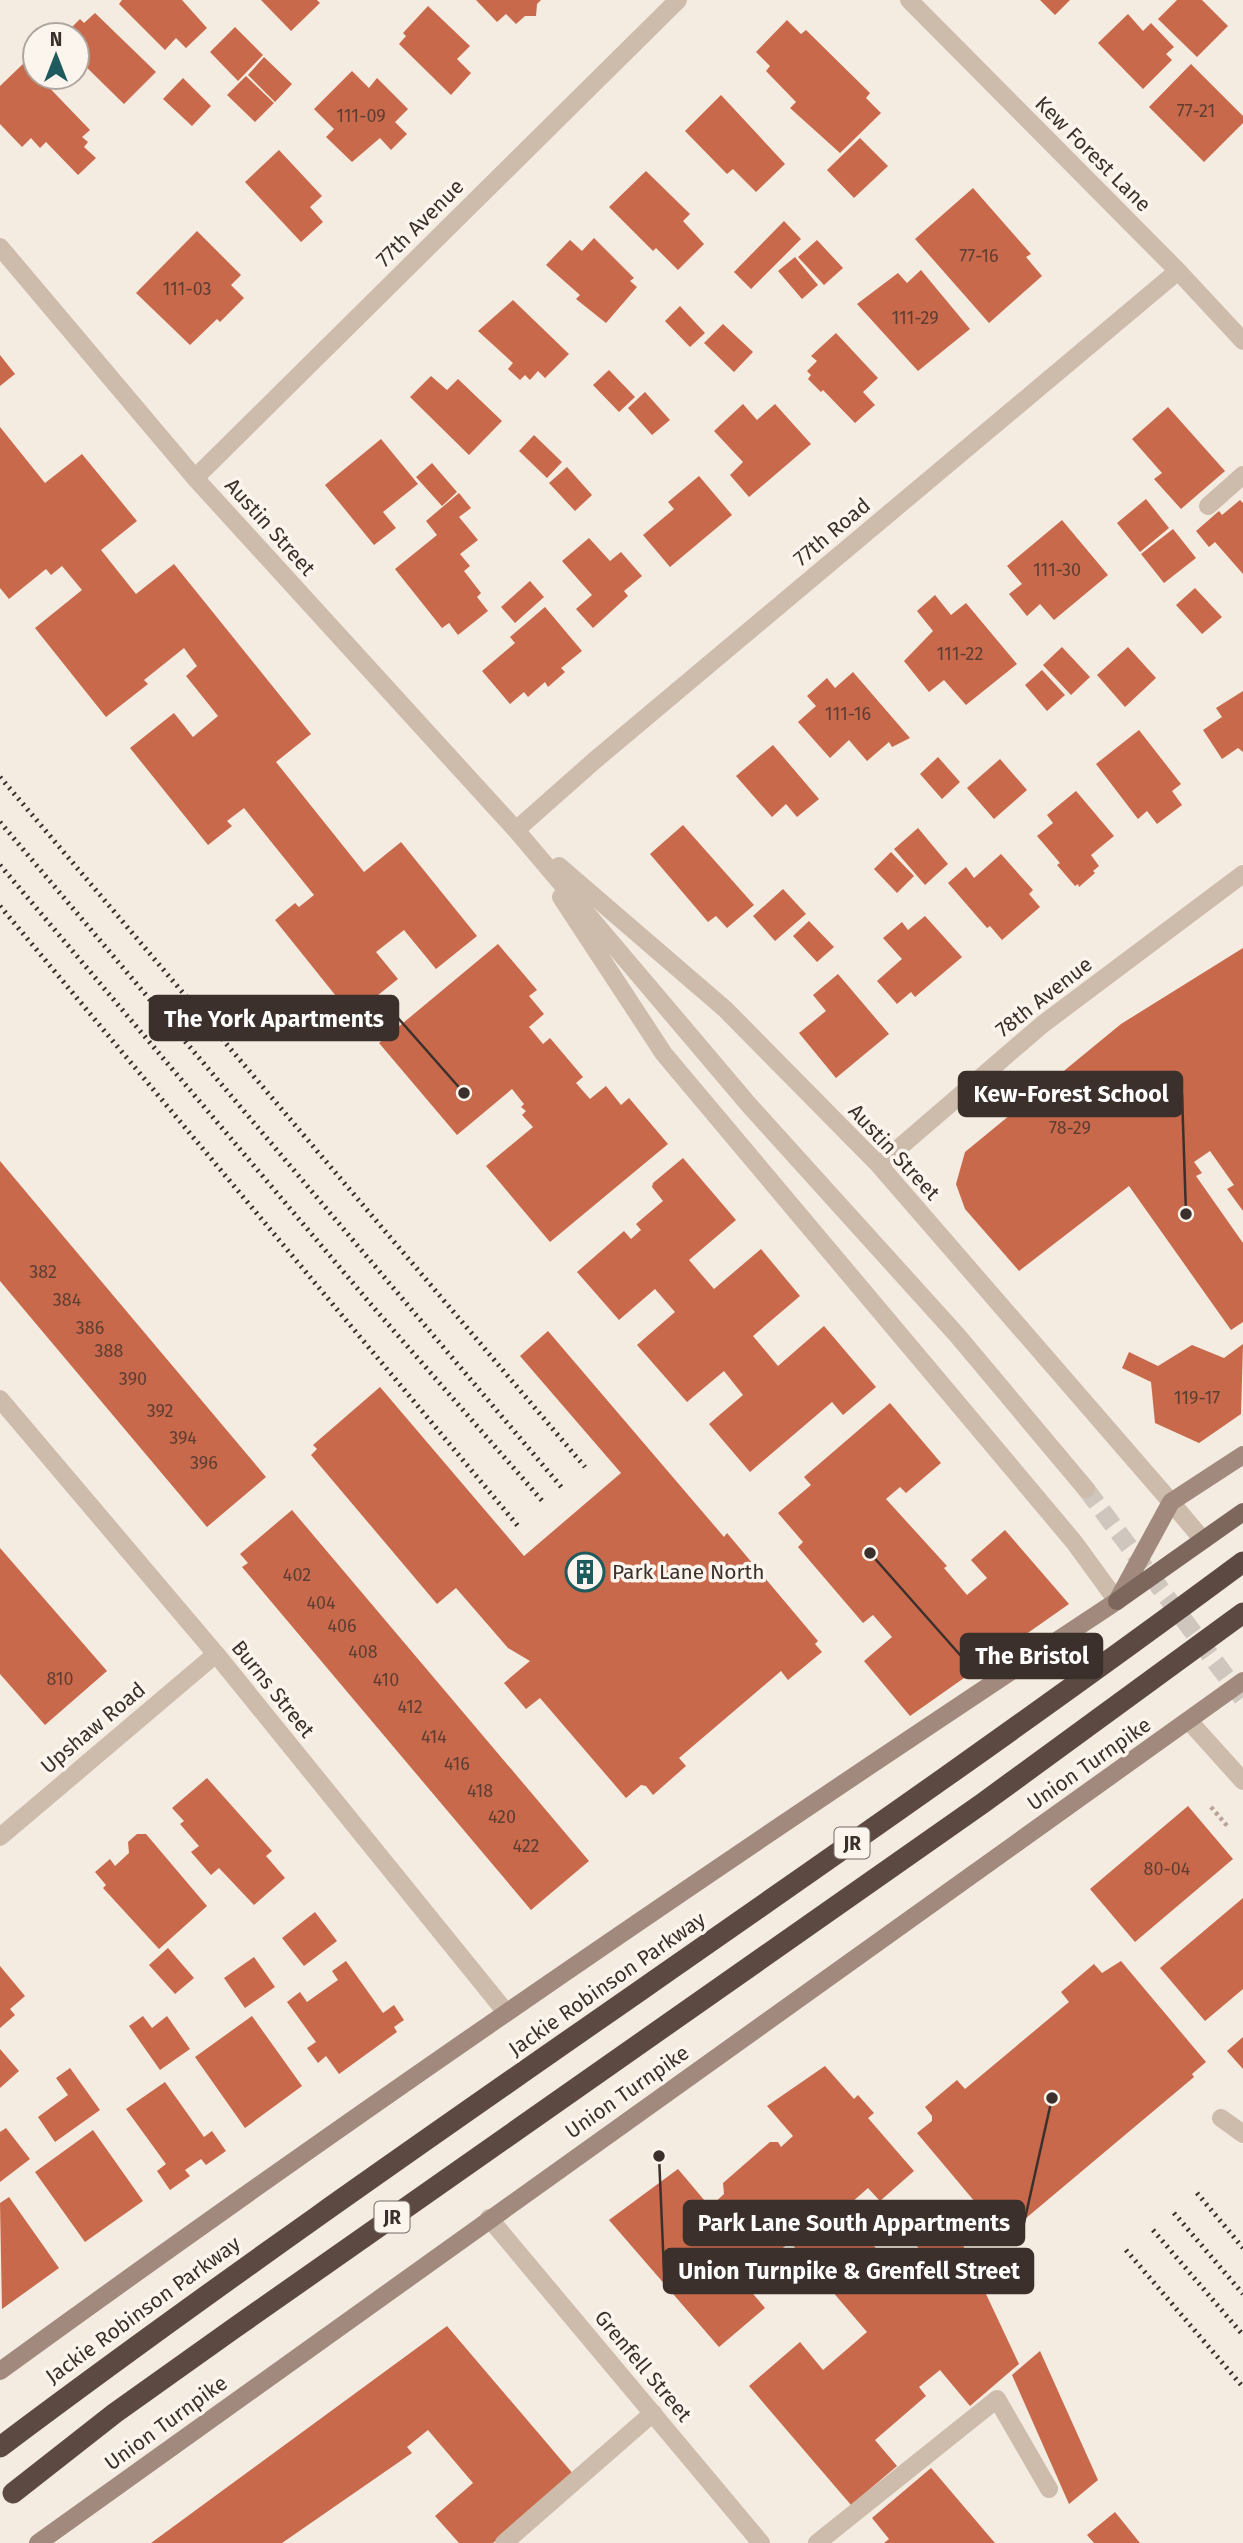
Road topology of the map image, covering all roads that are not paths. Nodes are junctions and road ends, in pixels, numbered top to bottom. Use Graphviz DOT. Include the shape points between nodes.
graph roads {
  1 [pos="678,0"];
  2 [pos="909,0"];
  3 [pos="0,247"];
  4 [pos="1178,271"];
  5 [pos="1243,341"];
  6 [pos="1243,475"];
  7 [pos="195,478"];
  8 [pos="1208,506"];
  9 [pos="516,830"];
  10 [pos="1243,874"];
  11 [pos="879,1165"];
  12 [pos="0,1399"];
  13 [pos="1243,1455"];
  14 [pos="1086,1489"];
  15 [pos="1171,1502"];
  16 [pos="1243,1512"];
  17 [pos="1203,1540"];
  18 [pos="1243,1562"];
  19 [pos="1117,1601"];
  20 [pos="1243,1613"];
  21 [pos="216,1654"];
  22 [pos="1243,1681"];
  23 [pos="1189,1721"];
  24 [pos="1243,1781"];
  25 [pos="0,1837"];
  26 [pos="505,2011"];
  27 [pos="1221,2118"];
  28 [pos="1243,2134"];
  29 [pos="489,2218"];
  30 [pos="0,2371"];
  31 [pos="653,2413"];
  32 [pos="0,2446"];
  33 [pos="1049,2489"];
  34 [pos="13,2493"];
  35 [pos="38,2543"];
  36 [pos="504,2543"];
  37 [pos="761,2543"];
  38 [pos="817,2543"];
  1 -- 7 [label="street, 77th Avenue"];
  2 -- 4 [label="street, Kew Forest Lane"];
  3 -- 7 [label="street, Austin Street"];
  4 -- 5 [label="street, Kew Forest Lane"];
  4 -- 9 [label="street, 77th Road"];
  6 -- 8 [label="street"];
  7 -- 9 [label="street, Austin Street"];
  9 -- 11 [label="street, Austin Street" via="725,1009"];
  9 -- 14 [label="street, Austin Street" via="749,1105 957,1335"];
  9 -- 19 [label="street, Austin Street" via="664,1054 1073,1542"];
  10 -- 11 [label="street, 78th Avenue" via="1043,1024"];
  11 -- 15 [label="street, Austin Street"];
  12 -- 21 [label="street, Burns Street"];
  13 -- 15 [label="main road"];
  15 -- 17 [label="street, Austin Street"];
  15 -- 19 [label="main road"];
  16 -- 17 [label="main road"];
  17 -- 19 [label="main road"];
  18 -- 32 [label="highway, Jackie Robinson Parkway / JR" via="957,1770 253,2261"];
  19 -- 26 [label="main road"];
  20 -- 34 [label="highway, JR" via="984,1803 233,2329"];
  21 -- 25 [label="street, Upshaw Road"];
  21 -- 26 [label="street, Burns Street"];
  22 -- 23 [label="main road, Union Turnpike"];
  23 -- 24 [label="street"];
  23 -- 29 [label="main road, Union Turnpike"];
  26 -- 30 [label="main road"];
  27 -- 28 [label="street"];
  29 -- 31 [label="street, Grenfell Street"];
  29 -- 35 [label="main road, Union Turnpike"];
  31 -- 36 [label="street"];
  31 -- 37 [label="street, Grenfell Street"];
  33 -- 38 [label="street" via="997,2399"];
}
